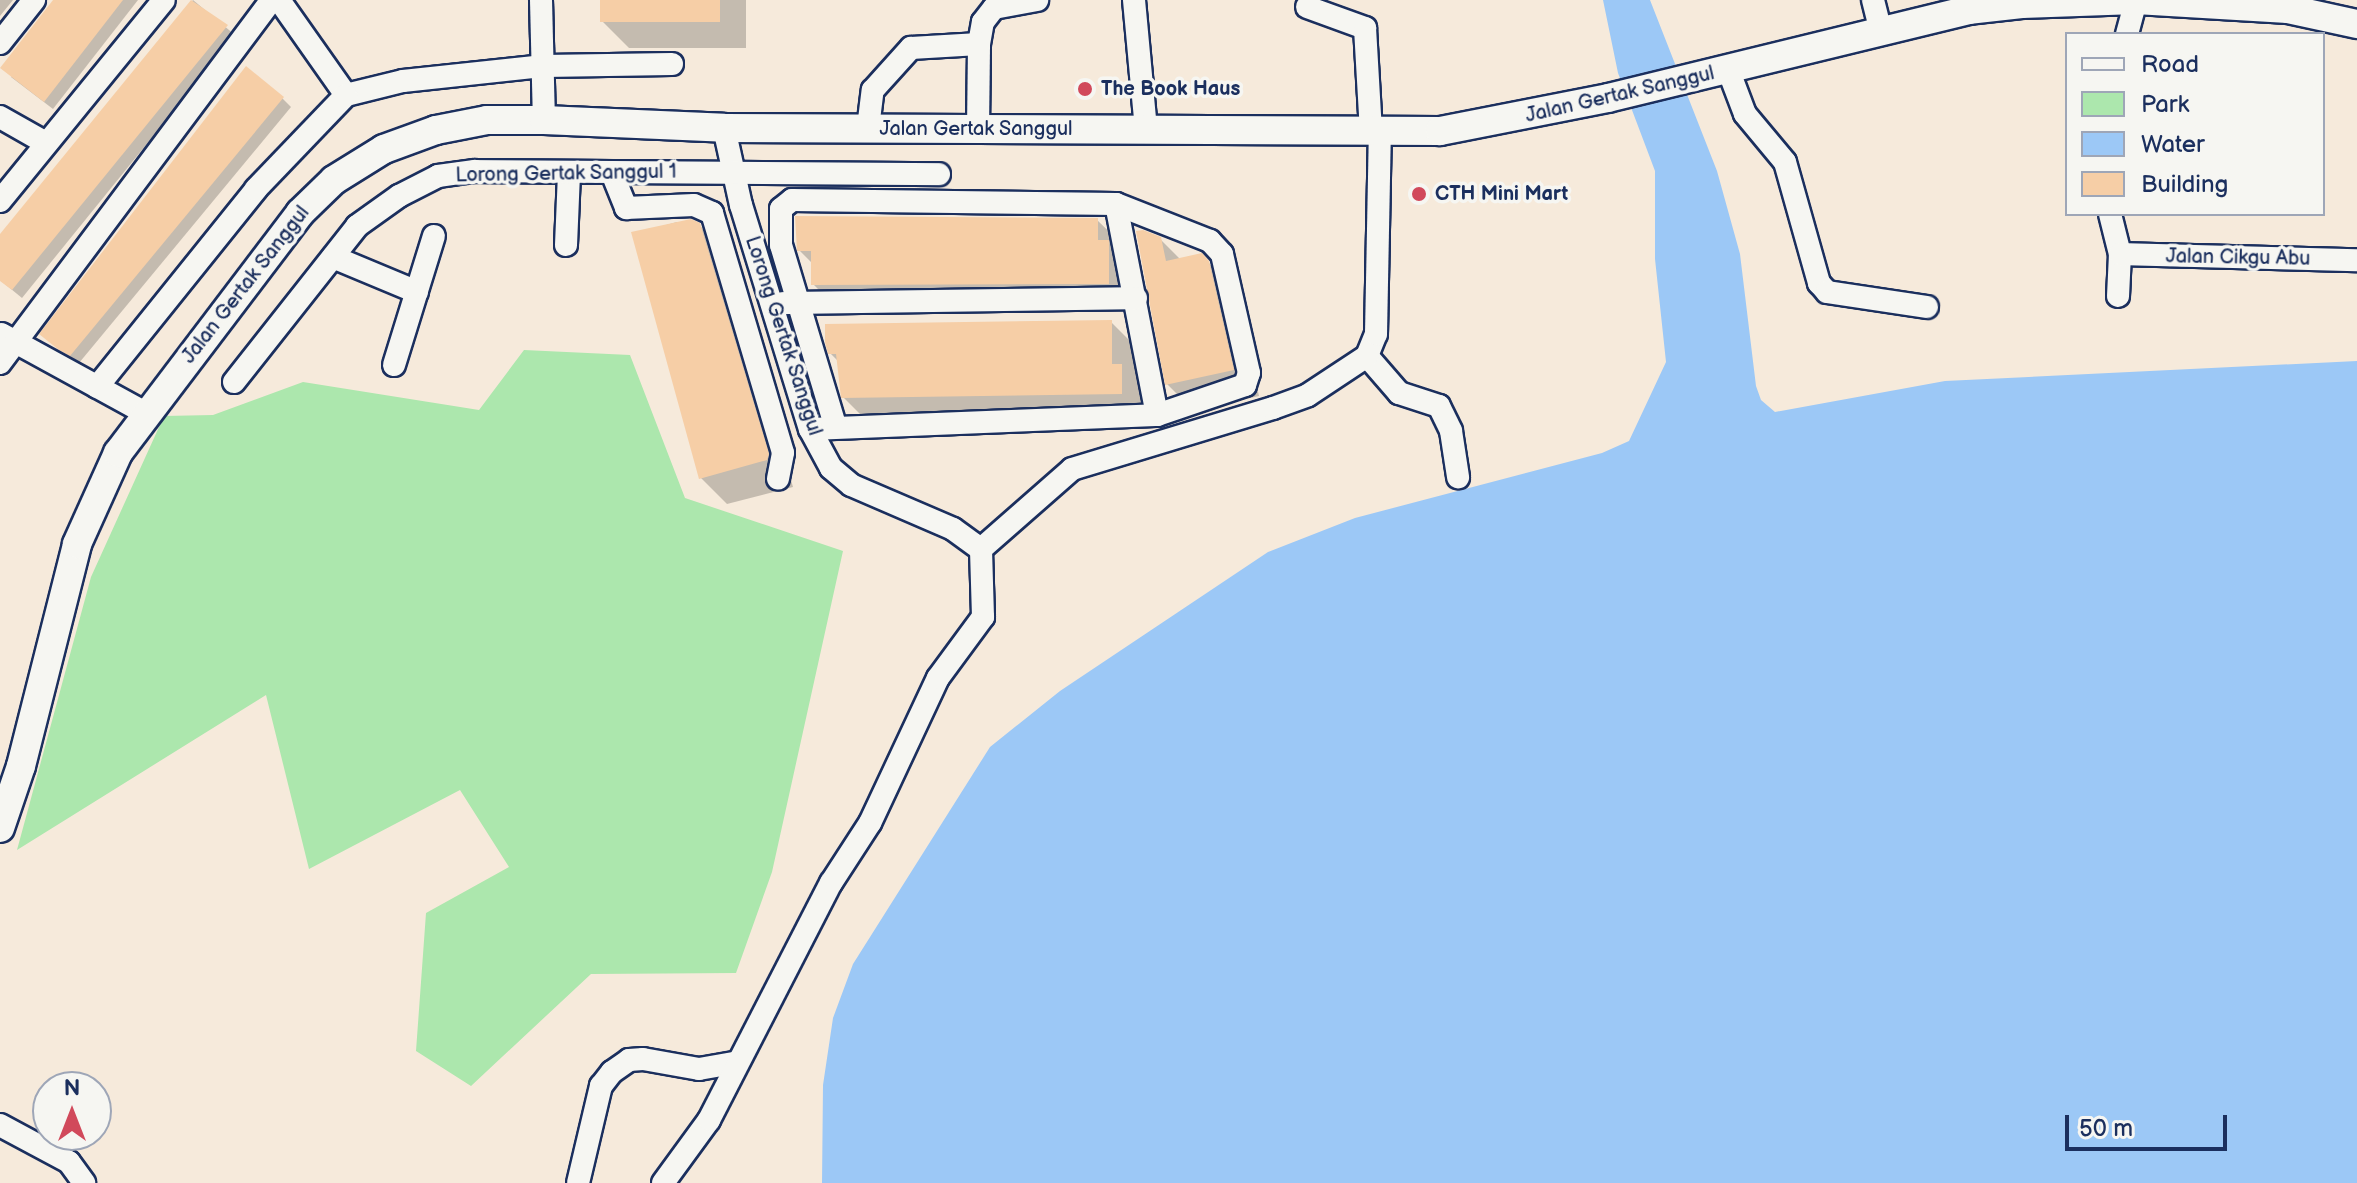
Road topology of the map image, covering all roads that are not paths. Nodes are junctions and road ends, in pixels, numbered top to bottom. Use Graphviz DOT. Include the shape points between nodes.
graph roads {
  1 [pos="34,0"];
  2 [pos="164,0"];
  3 [pos="272,0"];
  4 [pos="279,0"];
  5 [pos="541,0"];
  6 [pos="1037,0"];
  7 [pos="1134,0"];
  8 [pos="1873,0"];
  9 [pos="2144,1"];
  10 [pos="2290,5"];
  11 [pos="1307,7"];
  12 [pos="2357,24"];
  13 [pos="1881,32"];
  14 [pos="2128,32"];
  15 [pos="0,43"];
  16 [pos="979,44"];
  17 [pos="672,64"];
  18 [pos="544,66"];
  19 [pos="1728,69"];
  20 [pos="346,95"];
  21 [pos="0,117"];
  22 [pos="544,120"];
  23 [pos="724,128"];
  24 [pos="868,128"];
  25 [pos="978,129"];
  26 [pos="1146,130"];
  27 [pos="1375,133"];
  28 [pos="46,143"];
  29 [pos="734,171"];
  30 [pos="569,172"];
  31 [pos="612,173"];
  32 [pos="939,174"];
  33 [pos="0,201"];
  34 [pos="1116,204"];
  35 [pos="2110,216"];
  36 [pos="434,236"];
  37 [pos="566,245"];
  38 [pos="2120,254"];
  39 [pos="333,257"];
  40 [pos="2357,260"];
  41 [pos="417,292"];
  42 [pos="2118,296"];
  43 [pos="1136,298"];
  44 [pos="797,302"];
  45 [pos="774,304"];
  46 [pos="1927,307"];
  47 [pos="6,337"];
  48 [pos="1367,356"];
  49 [pos="0,363"];
  50 [pos="394,365"];
  51 [pos="234,382"];
  52 [pos="97,387"];
  53 [pos="145,413"];
  54 [pos="1157,415"];
  55 [pos="835,425"];
  56 [pos="813,435"];
  57 [pos="783,453"];
  58 [pos="1458,477"];
  59 [pos="778,479"];
  60 [pos="981,549"];
  61 [pos="0,828"];
  62 [pos="737,1062"];
  63 [pos="0,1125"];
  64 [pos="84,1183"];
  65 [pos="578,1183"];
  66 [pos="663,1183"];
  1 -- 15 [label="street"];
  2 -- 28 [label="street"];
  3 -- 47 [label="street"];
  4 -- 20 [label="street"];
  5 -- 18 [label="street"];
  6 -- 16 [label="street" via="994,8 983,22"];
  7 -- 26 [label="street"];
  8 -- 13 [label="street"];
  9 -- 10 [label="main road, Jalan Gertak Sanggul"];
  9 -- 13 [label="main road, Jalan Gertak Sanggul" via="1968,10"];
  9 -- 14 [label="street"];
  10 -- 12 [label="main road, Jalan Gertak Sanggul"];
  11 -- 27 [label="street" via="1365,28"];
  13 -- 19 [label="main road, Jalan Gertak Sanggul"];
  16 -- 24 [label="street" via="911,48 873,90"];
  16 -- 25 [label="street"];
  17 -- 18 [label="street"];
  18 -- 20 [label="street" via="403,81"];
  18 -- 22 [label="street"];
  19 -- 27 [label="main road, Jalan Gertak Sanggul" via="1488,125"];
  19 -- 46 [label="street" via="1745,114 1785,162 1819,283 1827,292"];
  20 -- 52 [label="street" via="256,189"];
  21 -- 28 [label="street"];
  22 -- 23 [label="main road, Jalan Gertak Sanggul"];
  22 -- 53 [label="main road, Jalan Gertak Sanggul" via="487,120 436,130 384,149 334,180 275,244"];
  23 -- 24 [label="main road, Jalan Gertak Sanggul"];
  23 -- 29 [label="street, Lorong Gertak Sanggul"];
  24 -- 25 [label="main road, Jalan Gertak Sanggul"];
  25 -- 26 [label="main road, Jalan Gertak Sanggul"];
  26 -- 27 [label="main road, Jalan Gertak Sanggul"];
  27 -- 48 [label="street" via="1376,334"];
  28 -- 33 [label="street"];
  29 -- 31 [label="street, Lorong Gertak Sanggul 1"];
  29 -- 32 [label="street, Lorong Gertak Sanggul 1"];
  29 -- 45 [label="street, Lorong Gertak Sanggul"];
  30 -- 31 [label="street, Lorong Gertak Sanggul 1"];
  30 -- 37 [label="street"];
  30 -- 39 [label="street, Lorong Gertak Sanggul 1" via="438,176 357,226"];
  31 -- 57 [label="street" via="626,208 694,205 712,213"];
  34 -- 43 [label="street"];
  34 -- 44 [label="street" via="792,200 781,209 781,245"];
  34 -- 54 [label="street" via="1218,247 1249,373 1245,385"];
  35 -- 38 [label="street"];
  36 -- 41 [label="street"];
  38 -- 40 [label="street, Jalan Cikgu Abu"];
  38 -- 42 [label="street"];
  39 -- 41 [label="street"];
  39 -- 51 [label="street, Lorong Gertak Sanggul 1"];
  41 -- 50 [label="street"];
  43 -- 44 [label="street"];
  43 -- 54 [label="street"];
  44 -- 45 [label="street"];
  44 -- 55 [label="street"];
  45 -- 56 [label="street, Lorong Gertak Sanggul"];
  47 -- 49 [label="street"];
  47 -- 52 [label="street"];
  48 -- 58 [label="street" via="1399,393 1439,406 1451,431"];
  48 -- 60 [label="street" via="1285,404 1072,469"];
  52 -- 53 [label="street"];
  53 -- 61 [label="main road, Jalan Gertak Sanggul" via="93,499 77,544 21,766"];
  54 -- 55 [label="street"];
  55 -- 56 [label="street"];
  56 -- 57 [label="street"];
  56 -- 60 [label="street, Lorong Gertak Sanggul" via="839,477 953,529"];
  57 -- 59 [label="street"];
  60 -- 62 [label="street" via="983,617 938,678 860,842 831,883"];
  62 -- 65 [label="street" via="699,1069 643,1059 612,1072 601,1086"];
  62 -- 66 [label="street" via="692,1150"];
  63 -- 64 [label="street" via="69,1162"];
}
